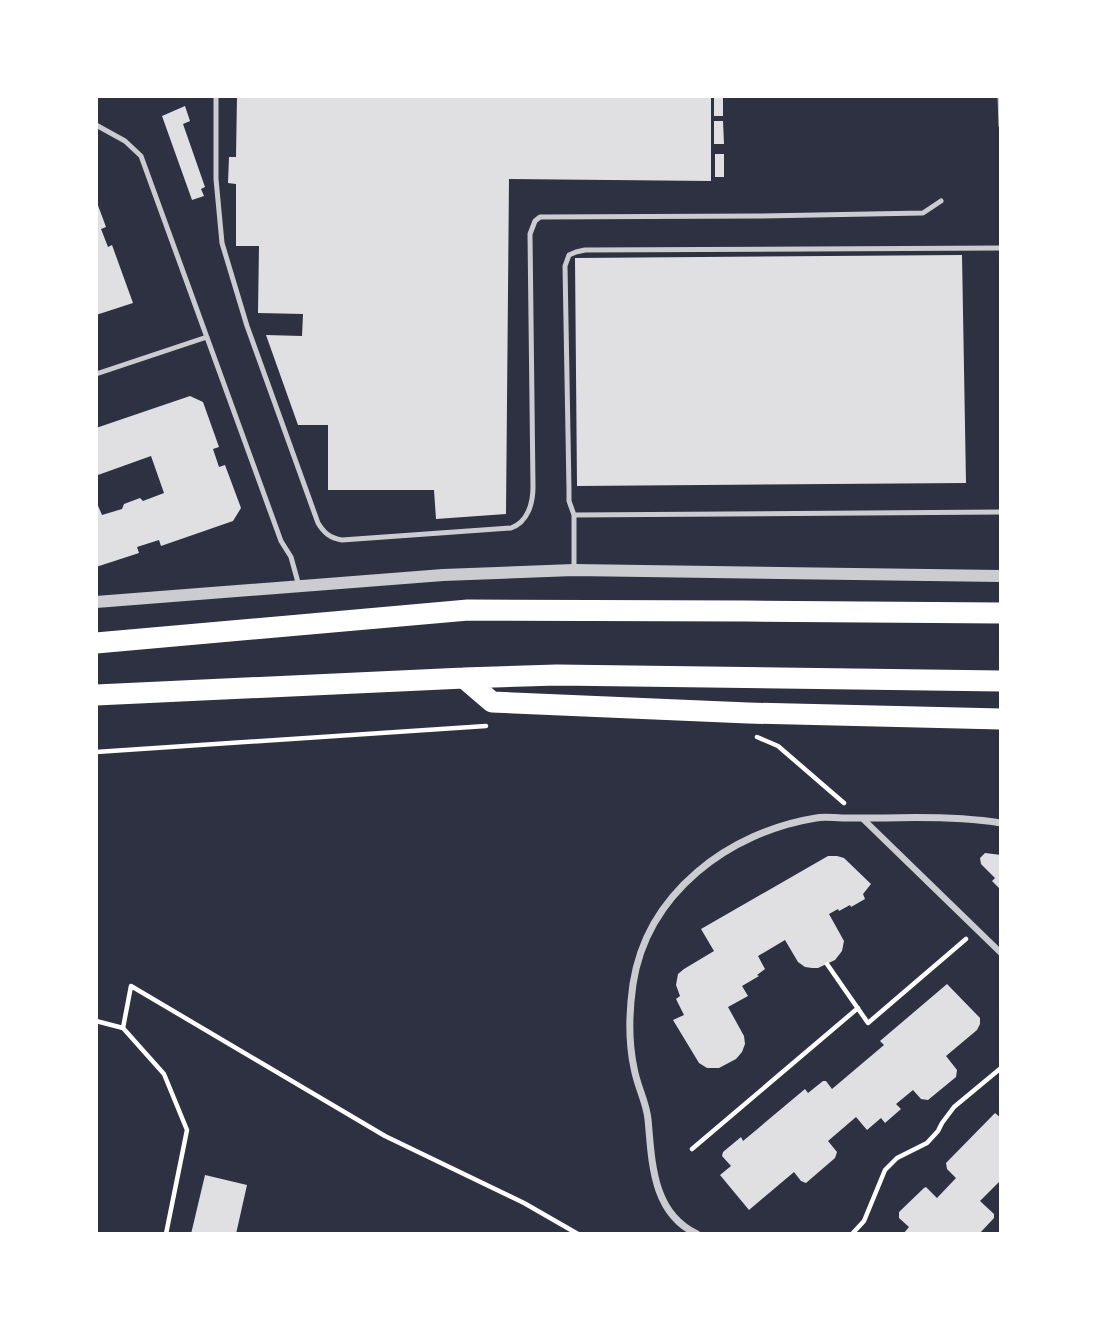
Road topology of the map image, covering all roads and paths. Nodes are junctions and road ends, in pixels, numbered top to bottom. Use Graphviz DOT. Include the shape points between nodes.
graph roads {
  1 [pos="216,96"];
  2 [pos="1000,96"];
  3 [pos="1001,120"];
  4 [pos="96,125"];
  5 [pos="1001,126"];
  6 [pos="941,201"];
  7 [pos="1001,247"];
  8 [pos="207,337"];
  9 [pos="96,374"];
  10 [pos="1001,512"];
  11 [pos="573,515"];
  12 [pos="574,570"];
  13 [pos="1001,576"];
  14 [pos="299,586"];
  15 [pos="96,603"];
  16 [pos="1001,613"];
  17 [pos="96,643"];
  18 [pos="464,678"];
  19 [pos="1001,681"];
  20 [pos="96,695"];
  21 [pos="1001,719"];
  22 [pos="492,726"];
  23 [pos="751,734"];
  24 [pos="96,752"];
  25 [pos="863,819"];
  26 [pos="1001,823"];
  27 [pos="976,929"];
  28 [pos="1001,953"];
  29 [pos="827,964"];
  30 [pos="858,1008"];
  31 [pos="96,1021"];
  32 [pos="123,1028"];
  33 [pos="1001,1068"];
  34 [pos="692,1149"];
  35 [pos="166,1234"];
  36 [pos="578,1234"];
  37 [pos="697,1234"];
  38 [pos="852,1234"];
  1 -- 6 [label="lane" via="222,243 318,523 334,539 511,528 526,516 533,499 530,234 540,217 923,213"];
  2 -- 3 [label="lane"];
  3 -- 5 [label="lane"];
  4 -- 8 [label="lane" via="141,156"];
  7 -- 11 [label="lane" via="585,250 569,255 565,266"];
  8 -- 9 [label="lane"];
  8 -- 14 [label="lane"];
  10 -- 11 [label="lane"];
  11 -- 12 [label="lane"];
  12 -- 13 [label="street"];
  12 -- 14 [label="street"];
  14 -- 15 [label="street"];
  16 -- 17 [label="highway" via="468,610"];
  18 -- 19 [label="highway" via="557,675"];
  18 -- 20 [label="highway"];
  18 -- 21 [label="highway" via="492,702"];
  22 -- 24 [label="path"];
  23 -- 25 [label="path" via="778,746"];
  25 -- 26 [label="street" via="974,818"];
  25 -- 27 [label="street"];
  25 -- 37 [label="street" via="818,817 725,850 687,879 652,927 634,981 629,1033 634,1068 648,1116 657,1188 679,1223"];
  27 -- 28 [label="street"];
  27 -- 30 [label="path" via="868,1023"];
  29 -- 30 [label="path"];
  30 -- 34 [label="path"];
  31 -- 32 [label="path"];
  32 -- 35 [label="path" via="164,1074 187,1130"];
  32 -- 36 [label="path" via="131,986 385,1136"];
  33 -- 38 [label="path" via="954,1107 927,1143 897,1158 885,1170 864,1221"];
}
